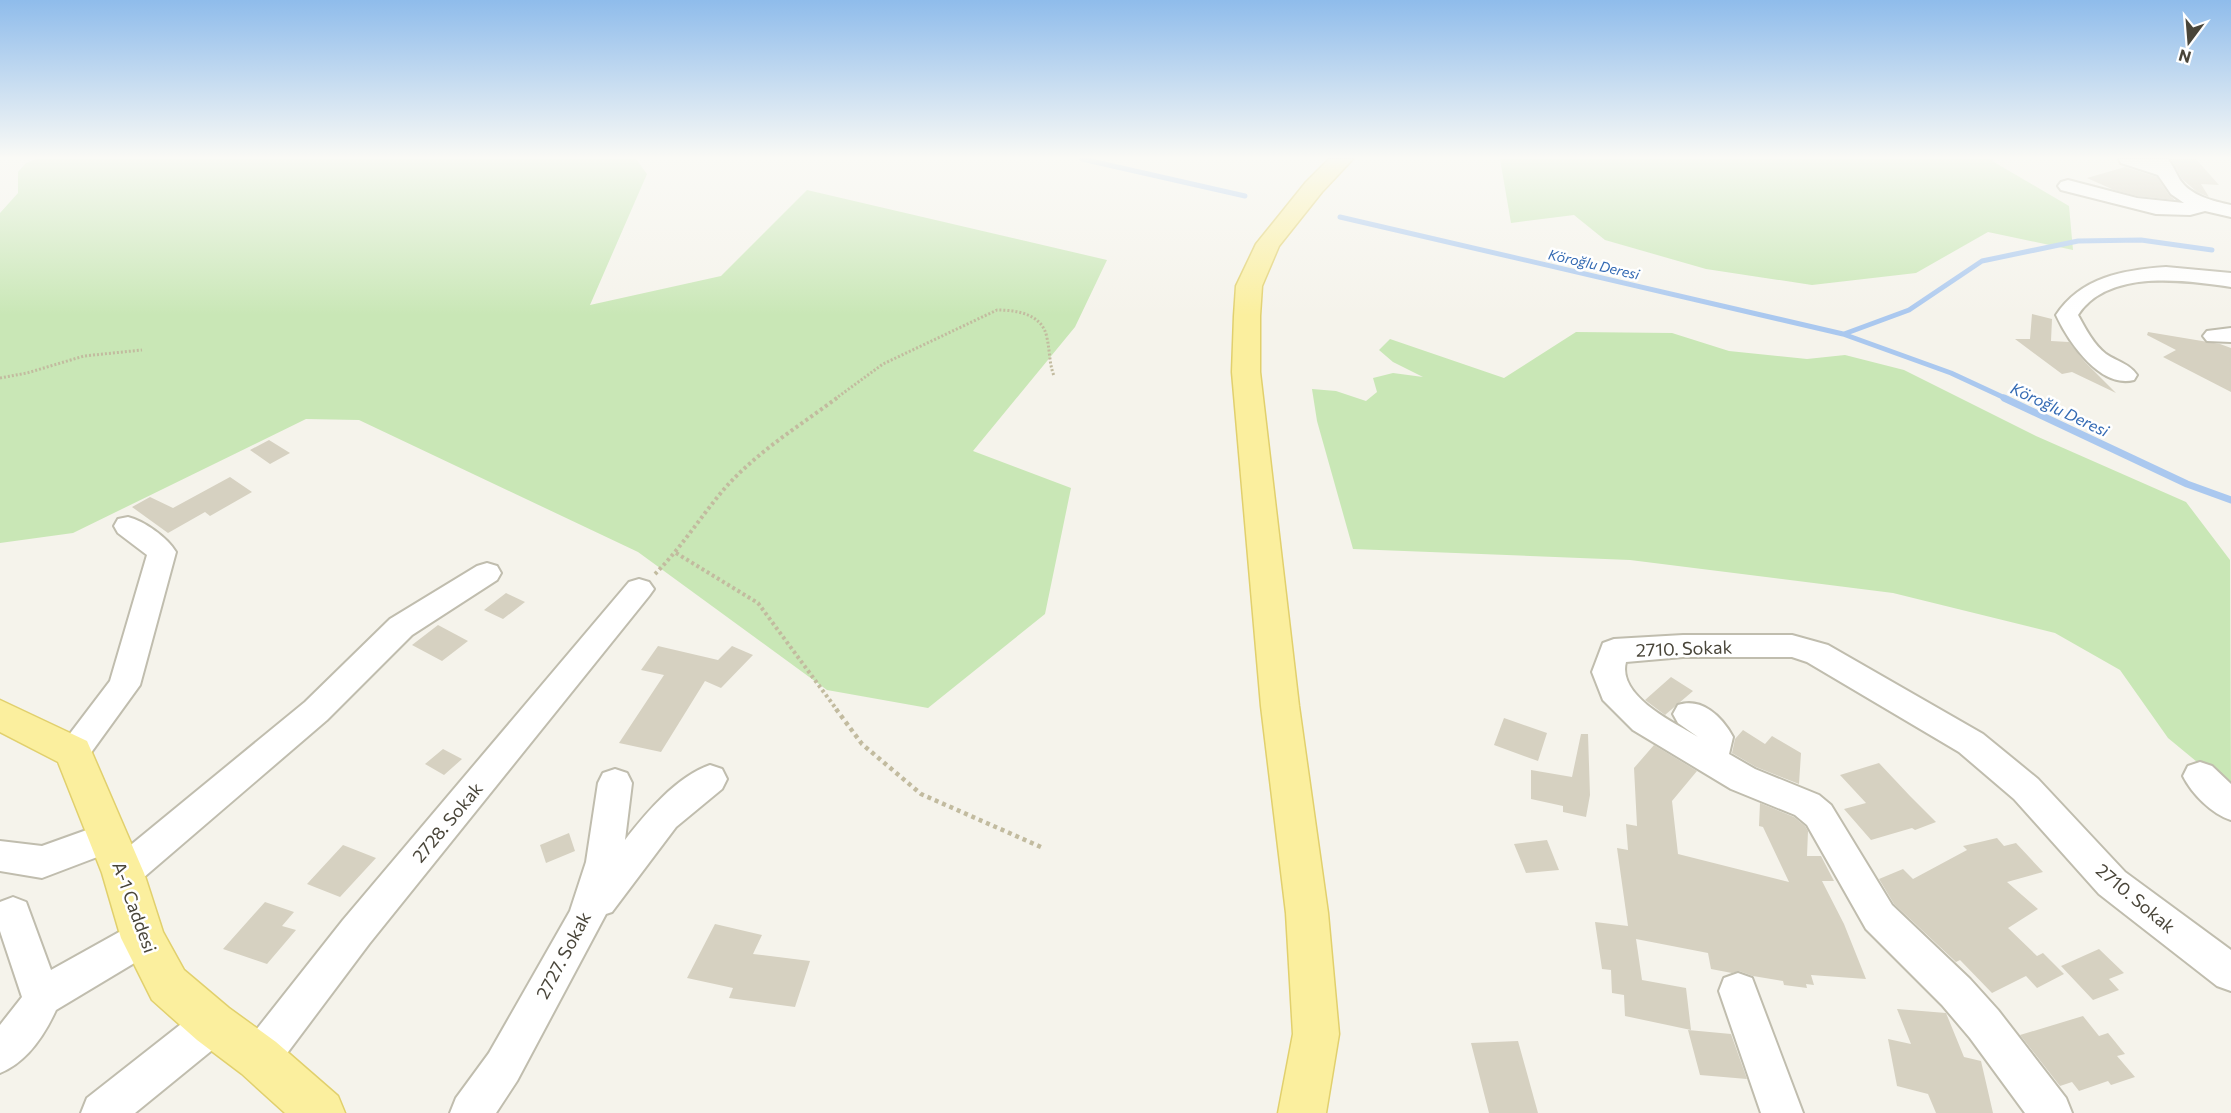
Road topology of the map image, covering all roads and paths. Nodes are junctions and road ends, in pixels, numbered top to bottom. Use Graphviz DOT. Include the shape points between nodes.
graph roads {
  1 [pos="1295,211"];
  2 [pos="2231,280"];
  3 [pos="142,350"];
  4 [pos="2125,375"];
  5 [pos="1054,376"];
  6 [pos="0,378"];
  7 [pos="129,526"];
  8 [pos="676,554"];
  9 [pos="487,573"];
  10 [pos="639,589"];
  11 [pos="1689,714"];
  12 [pos="0,715"];
  13 [pos="73,752"];
  14 [pos="1709,759"];
  15 [pos="2200,776"];
  16 [pos="710,780"];
  17 [pos="615,783"];
  18 [pos="2231,806"];
  19 [pos="1041,847"];
  20 [pos="116,855"];
  21 [pos="0,856"];
  22 [pos="13,914"];
  23 [pos="586,916"];
  24 [pos="143,938"];
  25 [pos="2231,974"];
  26 [pos="1738,991"];
  27 [pos="41,996"];
  28 [pos="213,1024"];
  29 [pos="0,1053"];
  30 [pos="259,1058"];
  31 [pos="102,1113"];
  32 [pos="321,1113"];
  33 [pos="471,1113"];
  34 [pos="1302,1113"];
  35 [pos="1782,1113"];
  36 [pos="2051,1113"];
  1 -- 34 [label="main road" via="1268,244 1249,286 1246,372 1280,706 1307,914 1316,1034"];
  2 -- 4 [label="street" via="2158,273 2113,282 2072,304 2067,315 2075,331 2096,358"];
  3 -- 6 [label="path" via="84,356"];
  5 -- 8 [label="path" via="1047,335 1034,318 1018,310 997,310 972,320 883,364 754,459 725,488"];
  7 -- 13 [label="street" via="162,552 124,685"];
  8 -- 10 [label="path"];
  8 -- 19 [label="path" via="758,603 862,744 921,794"];
  9 -- 20 [label="street" via="402,627 316,711"];
  10 -- 30 [label="street, 2728. Sokak" via="356,932"];
  11 -- 14 [label="street" via="1719,738"];
  12 -- 13 [label="main road"];
  13 -- 20 [label="main road, A-1 Caddesi"];
  14 -- 25 [label="street, 2710. Sokak" via="1644,721 1614,691 1608,672 1614,651 1683,646 1792,646 1817,653 1971,743 2026,789 2112,883"];
  14 -- 36 [label="street, 2710. Sokak" via="1743,779 1807,805 1819,815 1879,916 1984,1024"];
  15 -- 18 [label="street"];
  16 -- 23 [label="street" via="664,817"];
  17 -- 23 [label="street, 2727. Sokak" via="604,862"];
  20 -- 21 [label="street" via="42,862"];
  20 -- 24 [label="main road, A-1 Caddesi"];
  22 -- 27 [label="street"];
  23 -- 33 [label="street, 2727. Sokak" via="503,1067"];
  24 -- 27 [label="street"];
  24 -- 28 [label="main road, A-1 Caddesi" via="168,986"];
  26 -- 35 [label="street"];
  27 -- 29 [label="street" via="24,1029"];
  28 -- 30 [label="main road, A-1 Caddesi"];
  28 -- 31 [label="street"];
  30 -- 32 [label="main road, A-1 Caddesi"];
}
